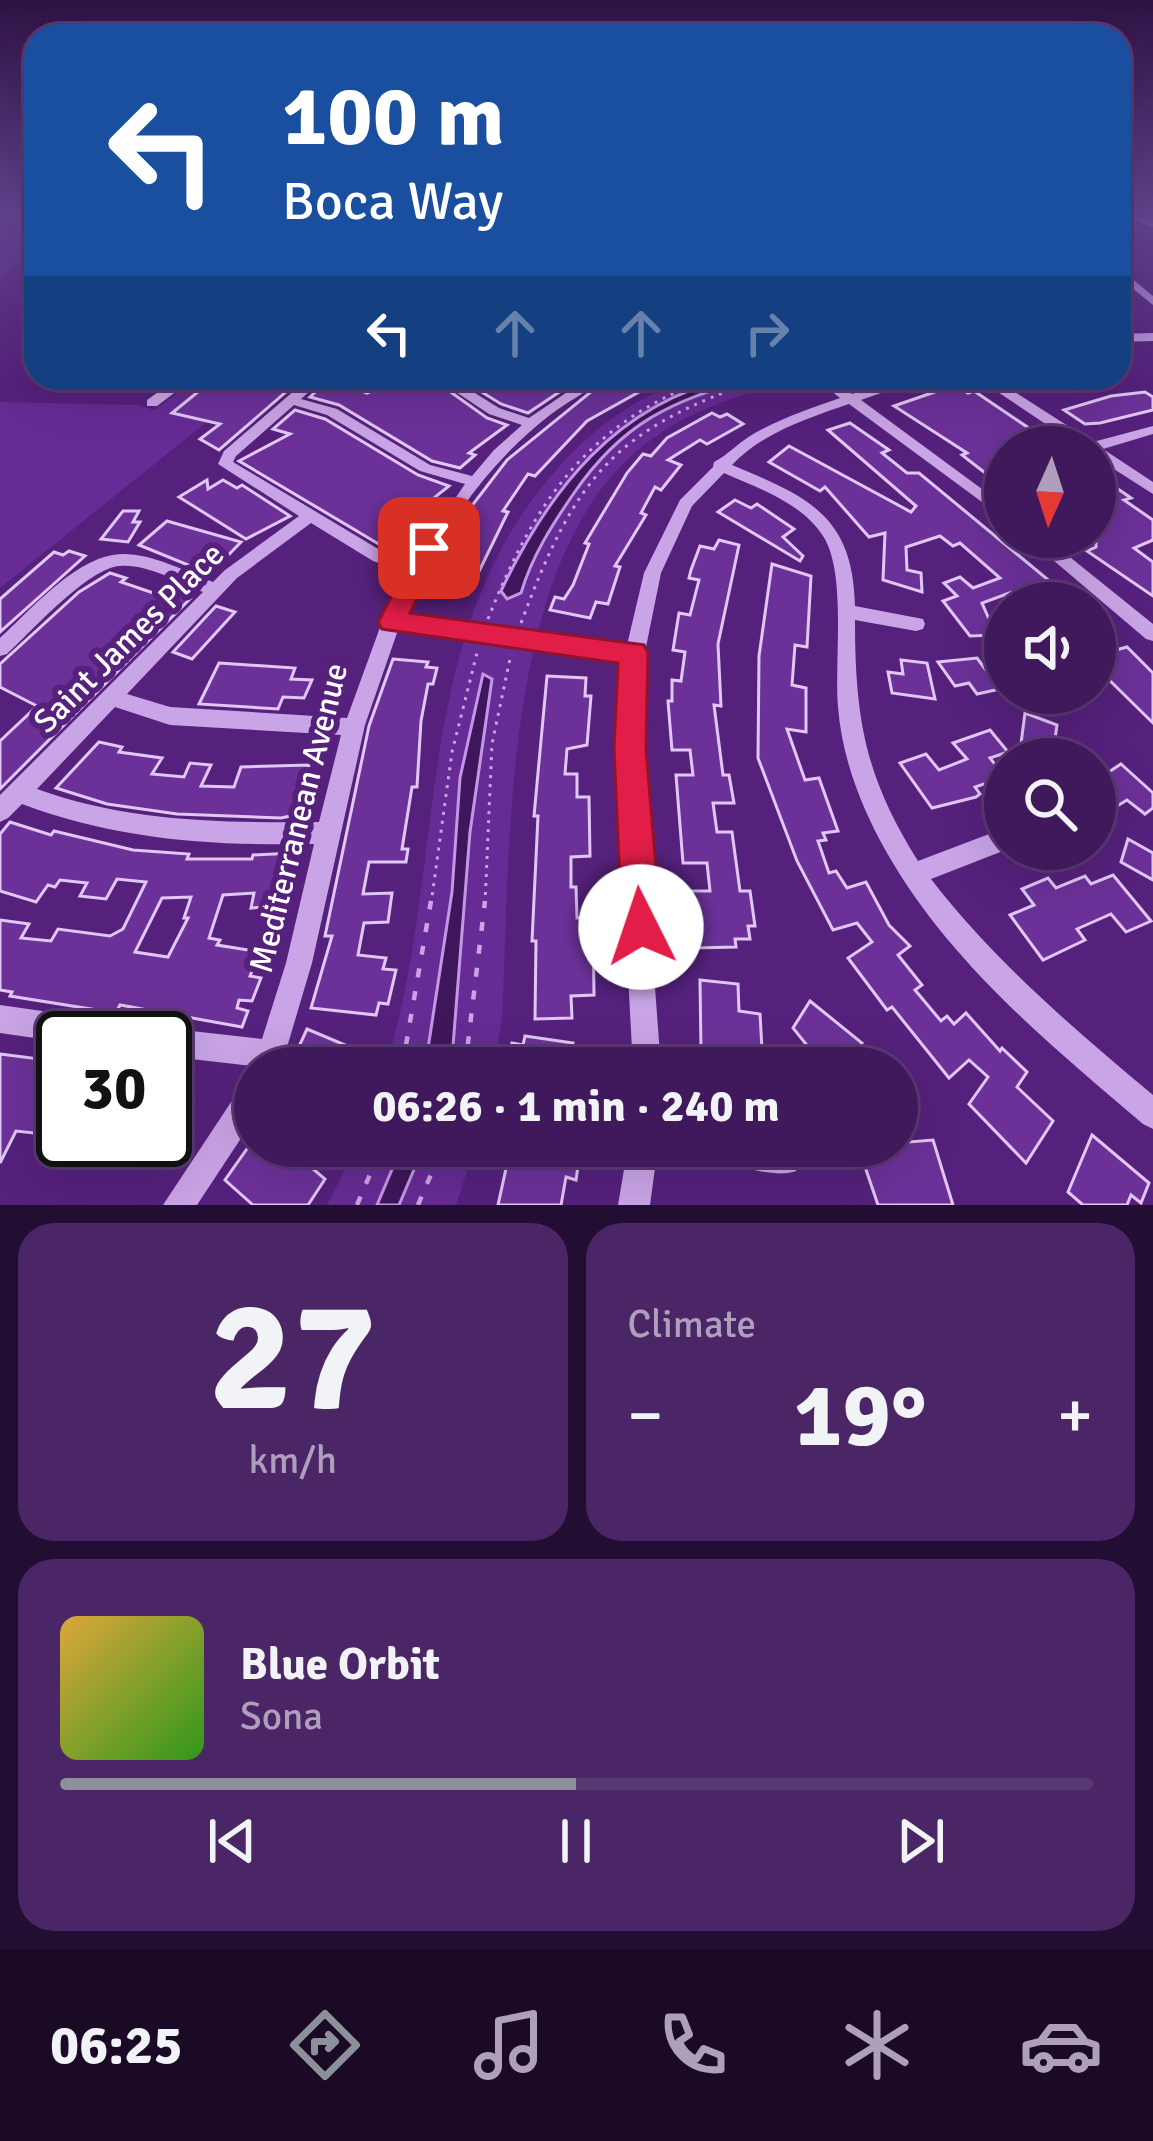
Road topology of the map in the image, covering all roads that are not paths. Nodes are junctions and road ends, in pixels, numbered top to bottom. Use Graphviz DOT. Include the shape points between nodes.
graph roads {
  1 [pos="170,390"];
  2 [pos="302,390"];
  3 [pos="461,390"];
  4 [pos="576,390"];
  5 [pos="839,390"];
  6 [pos="882,390"];
  7 [pos="1003,390"];
  8 [pos="290,400"];
  9 [pos="854,400"];
  10 [pos="152,403"];
  11 [pos="529,423"];
  12 [pos="1058,426"];
  13 [pos="1153,430"];
  14 [pos="1116,441"];
  15 [pos="1116,464"];
  16 [pos="719,465"];
  17 [pos="473,481"];
  18 [pos="1153,489"];
  19 [pos="984,498"];
  20 [pos="308,517"];
  21 [pos="1060,558"];
  22 [pos="416,571"];
  23 [pos="216,590"];
  24 [pos="849,612"];
  25 [pos="392,622"];
  26 [pos="916,624"];
  27 [pos="1153,634"];
  28 [pos="0,649"];
  29 [pos="633,653"];
  30 [pos="111,697"];
  31 [pos="354,727"];
  32 [pos="18,793"];
  33 [pos="0,811"];
  34 [pos="328,833"];
  35 [pos="984,847"];
  36 [pos="912,874"];
  37 [pos="0,1019"];
  38 [pos="36,1024"];
  39 [pos="192,1047"];
  40 [pos="273,1047"];
  41 [pos="646,1047"];
  42 [pos="234,1055"];
  43 [pos="1153,1114"];
  44 [pos="234,1122"];
  45 [pos="640,1167"];
  46 [pos="179,1205"];
  47 [pos="634,1205"];
  1 -- 10 [label="street"];
  2 -- 8 [label="street"];
  3 -- 11 [label="street"];
  4 -- 11 [label="street, Mediterranean Avenue"];
  5 -- 9 [label="street"];
  6 -- 9 [label="street"];
  7 -- 12 [label="street"];
  8 -- 17 [label="street" via="332,412 425,469"];
  8 -- 20 [label="street" via="225,461"];
  9 -- 16 [label="street" via="765,434"];
  9 -- 19 [label="street"];
  11 -- 17 [label="street, Mediterranean Avenue"];
  13 -- 14 [label="street"];
  15 -- 18 [label="street"];
  16 -- 24 [label="street" via="787,495 829,529 844,559"];
  16 -- 29 [label="street" via="660,553"];
  17 -- 22 [label="street, Mediterranean Avenue"];
  20 -- 22 [label="street"];
  20 -- 23 [label="street, Saint James Place"];
  21 -- 27 [label="street"];
  22 -- 25 [label="street, Mediterranean Avenue"];
  23 -- 28 [label="street" via="111,560"];
  23 -- 30 [label="street, Saint James Place"];
  24 -- 26 [label="street"];
  24 -- 36 [label="street" via="851,731 874,804"];
  25 -- 29 [label="street" via="473,639"];
  25 -- 31 [label="street, Mediterranean Avenue"];
  29 -- 41 [label="street" via="631,786"];
  30 -- 31 [label="street" via="170,716"];
  30 -- 32 [label="street, Saint James Place"];
  31 -- 34 [label="street, Mediterranean Avenue"];
  32 -- 33 [label="street, Saint James Place"];
  32 -- 34 [label="street" via="154,830"];
  34 -- 40 [label="street, Mediterranean Avenue"];
  35 -- 36 [label="street"];
  36 -- 43 [label="street" via="984,965"];
  37 -- 38 [label="street"];
  39 -- 42 [label="street"];
  44 -- 46 [label="street"];
  45 -- 47 [label="street"];
}
